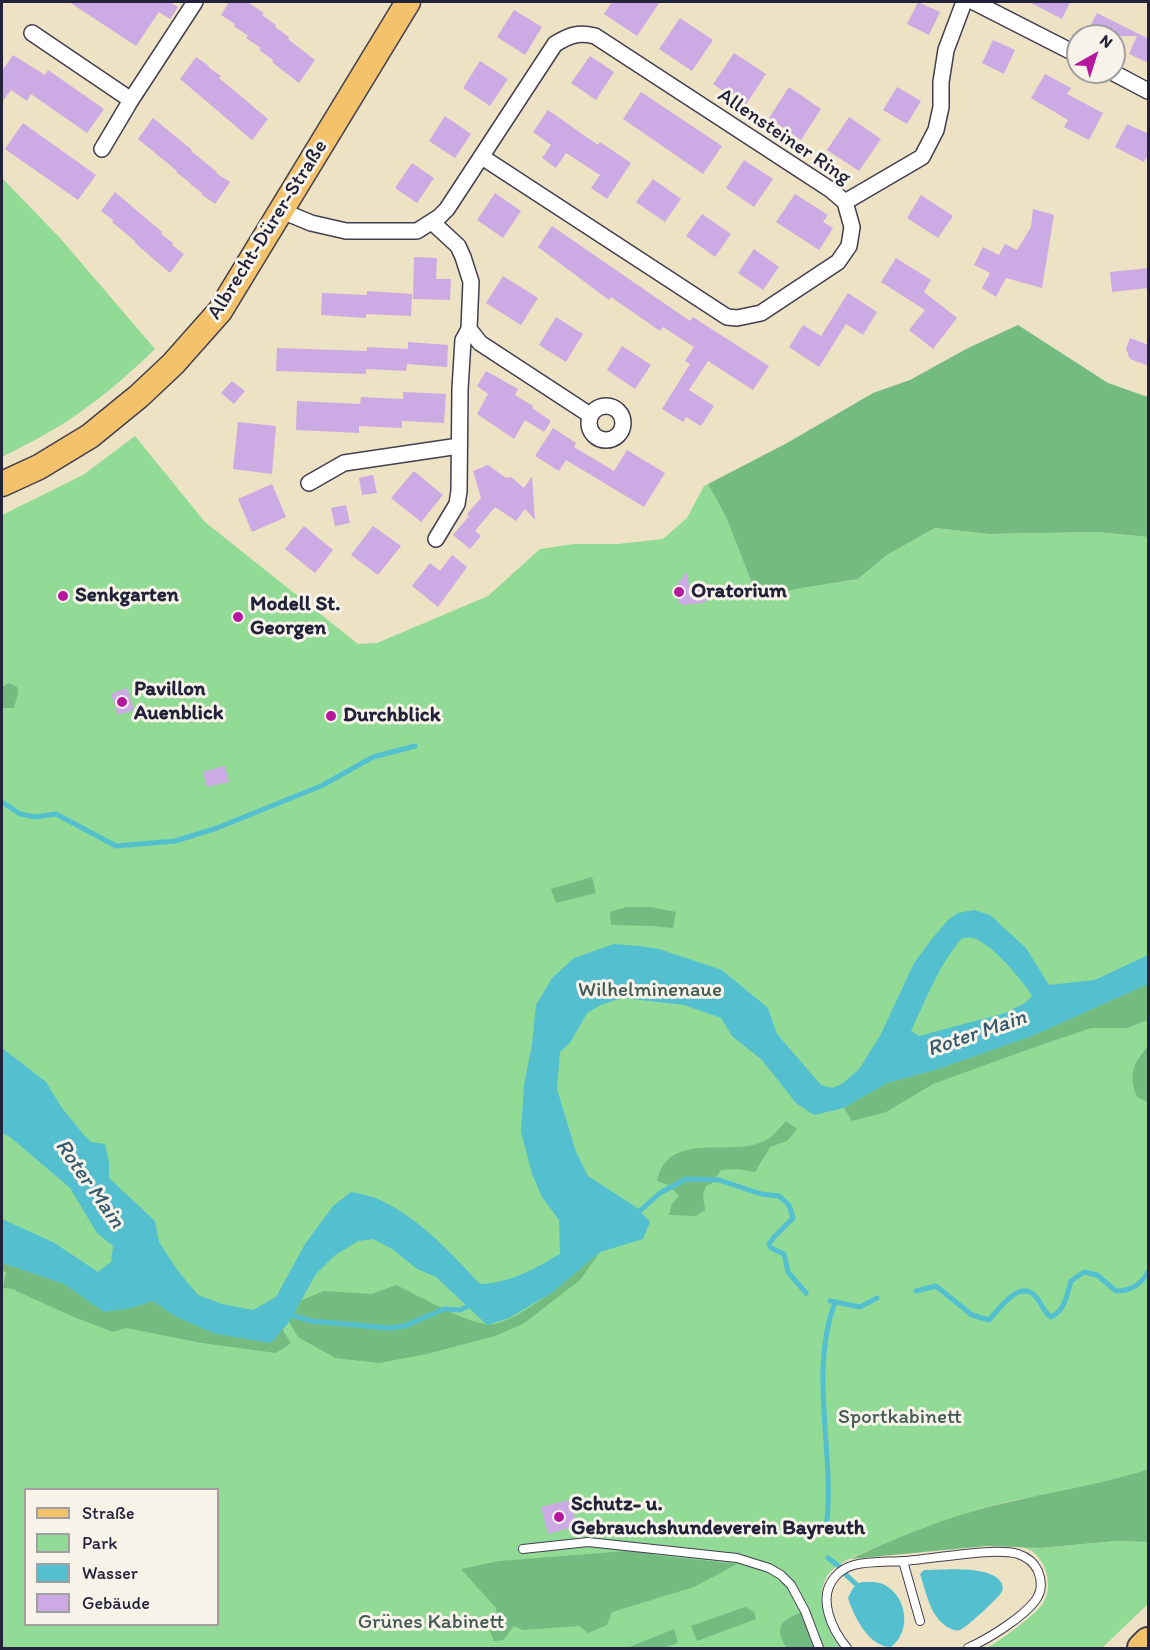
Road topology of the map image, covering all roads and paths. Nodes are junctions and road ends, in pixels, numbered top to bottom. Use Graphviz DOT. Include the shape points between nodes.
graph roads {
  1 [pos="195,2"];
  2 [pos="408,2"];
  3 [pos="964,2"];
  4 [pos="974,2"];
  5 [pos="32,33"];
  6 [pos="1066,49"];
  7 [pos="1126,79"];
  8 [pos="1149,91"];
  9 [pos="131,100"];
  10 [pos="102,149"];
  11 [pos="482,157"];
  12 [pos="844,202"];
  13 [pos="282,211"];
  14 [pos="432,222"];
  15 [pos="469,329"];
  16 [pos="590,415"];
  17 [pos="459,446"];
  18 [pos="309,483"];
  19 [pos="2,484"];
  20 [pos="436,539"];
  21 [pos="524,1549"];
  22 [pos="903,1561"];
  23 [pos="920,1621"];
  24 [pos="1149,1642"];
  25 [pos="819,1648"];
  26 [pos="847,1648"];
  27 [pos="968,1648"];
  28 [pos="1142,1648"];
  1 -- 9 [label="street"];
  2 -- 13 [label="main road, Albrecht-Dürer-Straße"];
  3 -- 12 [label="street" via="946,50 936,130 922,158"];
  4 -- 6 [label="street"];
  5 -- 9 [label="street"];
  7 -- 8 [label="street"];
  9 -- 10 [label="street"];
  11 -- 12 [label="street, Allensteiner Ring" via="555,44 581,33 595,36"];
  11 -- 12 [label="street, Allensteiner Ring" via="727,316 737,318 761,313 838,262 849,246 852,226"];
  11 -- 14 [label="street, Allensteiner Ring" via="447,209"];
  13 -- 14 [label="street, Allensteiner Ring" via="345,231 417,231"];
  13 -- 19 [label="main road, Albrecht-Dürer-Straße" via="220,311 173,364 90,436"];
  14 -- 15 [label="street" via="458,246 463,257 471,282"];
  15 -- 16 [label="street" via="480,343"];
  15 -- 17 [label="street" via="463,340"];
  17 -- 18 [label="street" via="344,463"];
  17 -- 20 [label="street" via="457,504"];
  21 -- 25 [label="lane" via="588,1542 737,1558 769,1568 791,1585 806,1611"];
  22 -- 23 [label="lane"];
  22 -- 26 [label="lane" via="853,1565 829,1585 826,1604"];
  22 -- 27 [label="lane" via="986,1552 1016,1553 1036,1567 1041,1579 1036,1601 992,1636"];
  24 -- 28 [label="highway"];
}
